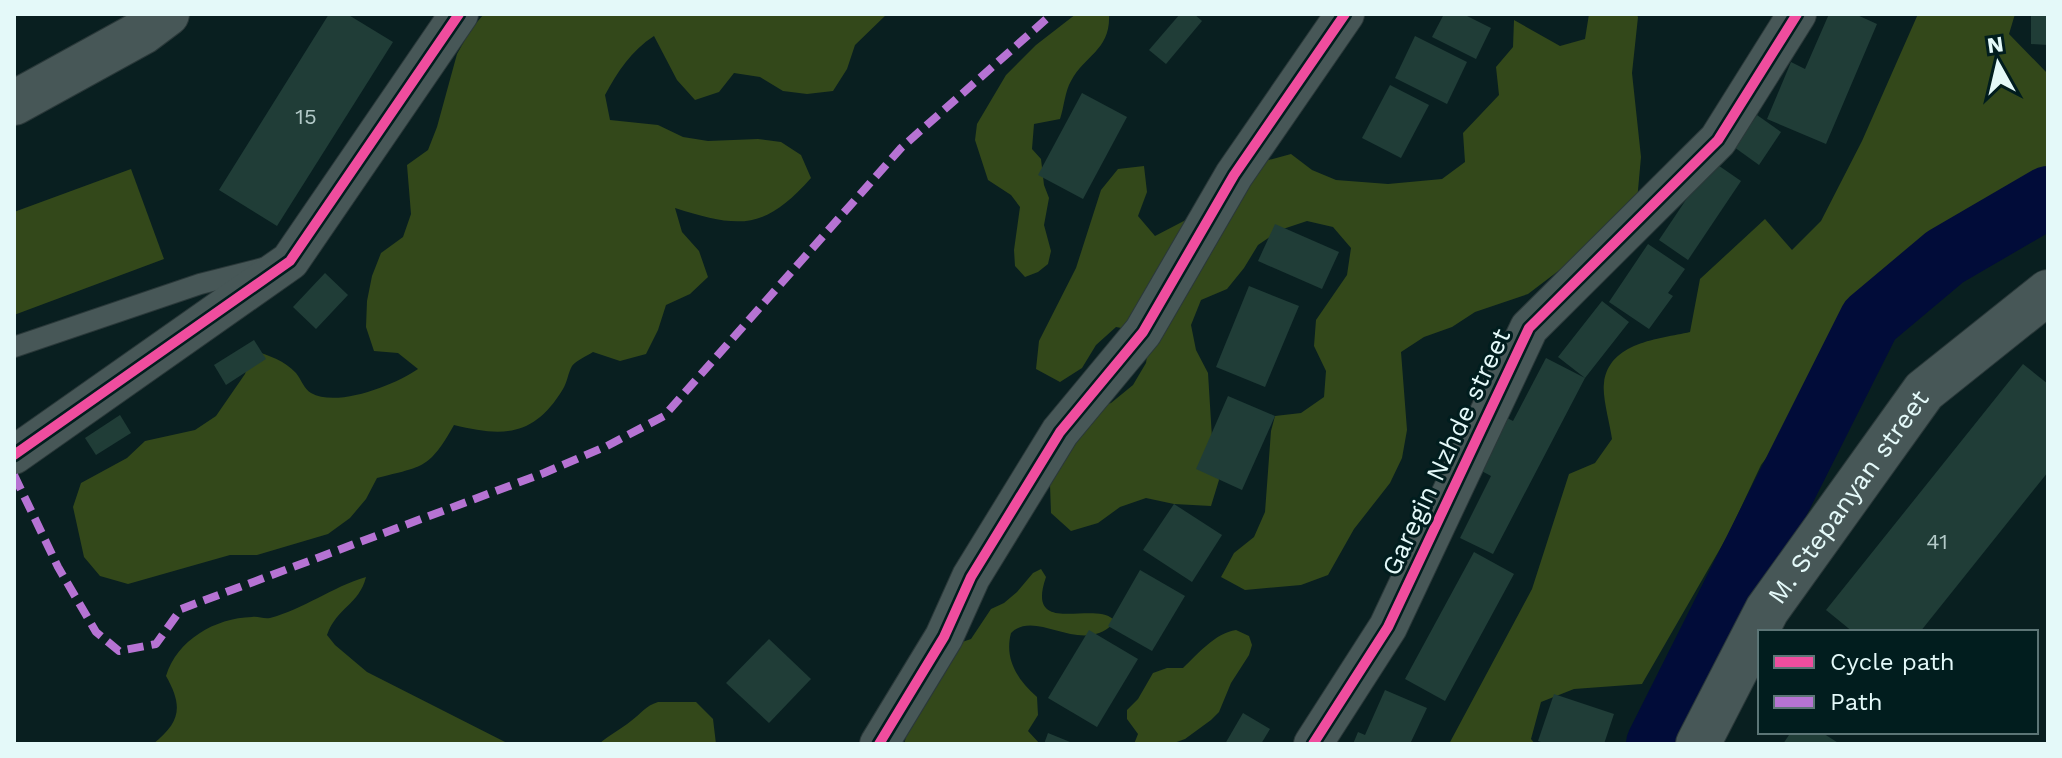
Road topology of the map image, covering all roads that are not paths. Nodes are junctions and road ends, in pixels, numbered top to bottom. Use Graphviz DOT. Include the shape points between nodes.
graph roads {
  1 [pos="167,14"];
  2 [pos="459,14"];
  3 [pos="1345,14"];
  4 [pos="1797,14"];
  5 [pos="14,103"];
  6 [pos="290,261"];
  7 [pos="2048,292"];
  8 [pos="14,347"];
  9 [pos="14,455"];
  10 [pos="879,744"];
  11 [pos="1313,744"];
  12 [pos="1698,744"];
  1 -- 5 [label="street"];
  2 -- 6 [label="street"];
  3 -- 10 [label="street" via="1234,175 1143,332 1060,432 971,577 944,637"];
  4 -- 11 [label="street, Garegin Nzhde street" via="1718,140 1529,328 1388,627"];
  6 -- 8 [label="lane" via="200,284"];
  6 -- 9 [label="street"];
  7 -- 12 [label="street, M. Stepanyan street" via="1924,391 1767,610"];
}
